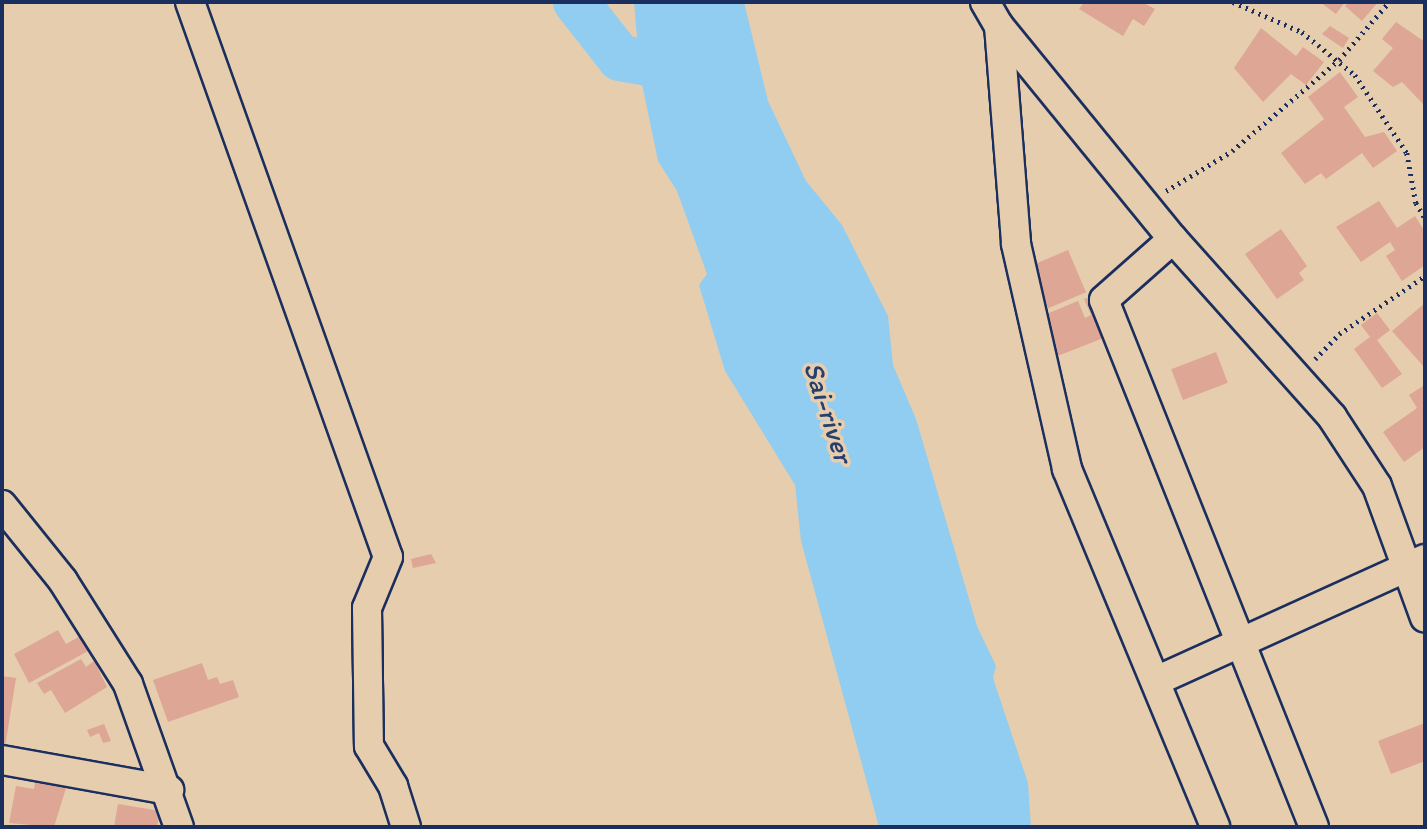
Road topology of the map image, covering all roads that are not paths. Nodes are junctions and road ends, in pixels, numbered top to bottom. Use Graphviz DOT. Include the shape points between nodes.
graph roads {
  1 [pos="190,2"];
  2 [pos="985,2"];
  3 [pos="999,26"];
  4 [pos="1173,239"];
  5 [pos="2,505"];
  6 [pos="1415,564"];
  7 [pos="1425,618"];
  8 [pos="1241,642"];
  9 [pos="1156,681"];
  10 [pos="2,760"];
  11 [pos="169,790"];
  12 [pos="179,827"];
  13 [pos="407,827"];
  14 [pos="1215,827"];
  15 [pos="1314,827"];
  1 -- 13 [label="street" via="388,557 367,608 369,746 393,786"];
  2 -- 3 [label="street"];
  3 -- 4 [label="street"];
  3 -- 9 [label="street" via="1016,244 1067,469"];
  4 -- 6 [label="street" via="1332,417 1377,486"];
  4 -- 8 [label="street" via="1104,300"];
  5 -- 11 [label="street" via="63,581 128,684"];
  6 -- 7 [label="street"];
  6 -- 8 [label="street"];
  8 -- 9 [label="street"];
  8 -- 15 [label="street"];
  9 -- 14 [label="street"];
  10 -- 11 [label="street"];
  11 -- 12 [label="street"];
}
